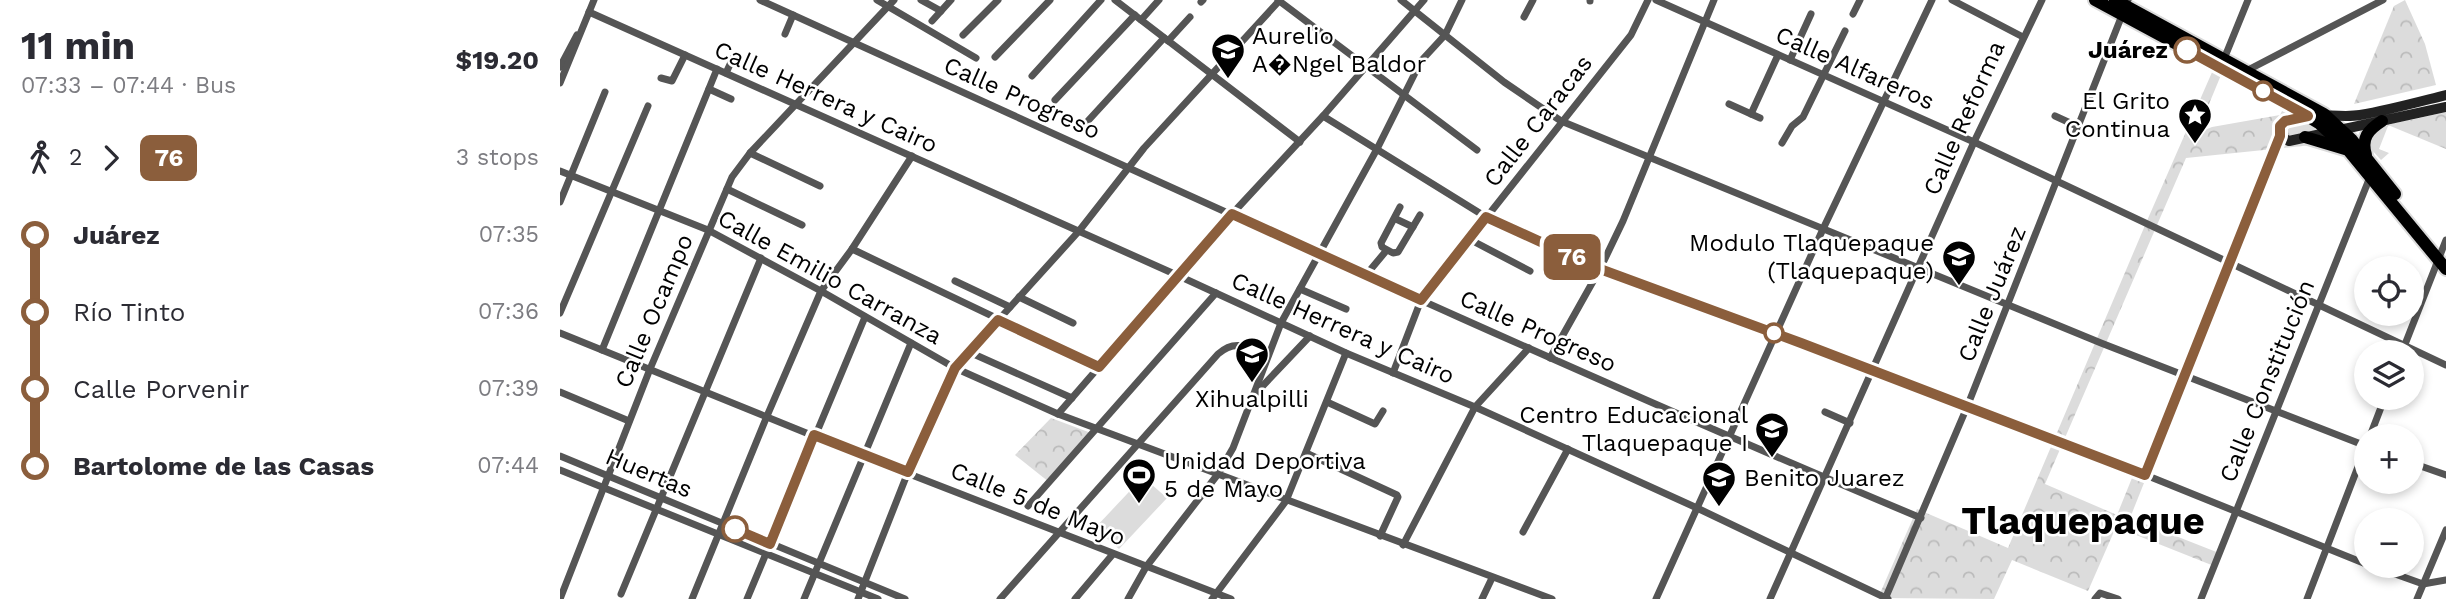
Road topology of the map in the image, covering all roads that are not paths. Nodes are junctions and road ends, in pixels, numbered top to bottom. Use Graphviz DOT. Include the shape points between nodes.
graph roads {
  1 [pos="594,0"];
  2 [pos="760,0"];
  3 [pos="877,0"];
  4 [pos="921,0"];
  5 [pos="951,0"];
  6 [pos="998,0"];
  7 [pos="1050,0"];
  8 [pos="1101,0"];
  9 [pos="1115,0"];
  10 [pos="1158,0"];
  11 [pos="1279,0"];
  12 [pos="1401,0"];
  13 [pos="1424,0"];
  14 [pos="1462,0"];
  15 [pos="1533,0"];
  16 [pos="1648,0"];
  17 [pos="1656,0"];
  18 [pos="1714,0"];
  19 [pos="1860,0"];
  20 [pos="1932,0"];
  21 [pos="1952,0"];
  22 [pos="2042,0"];
  23 [pos="2095,0"];
  24 [pos="2248,0"];
  25 [pos="2377,1"];
  26 [pos="891,3"];
  27 [pos="2123,5"];
  28 [pos="941,10"];
  29 [pos="1414,11"];
  30 [pos="589,12"];
  31 [pos="1811,14"];
  32 [pos="1853,14"];
  33 [pos="793,15"];
  34 [pos="1524,17"];
  35 [pos="1138,18"];
  36 [pos="1190,18"];
  37 [pos="932,20"];
  38 [pos="1706,23"];
  39 [pos="1845,31"];
  40 [pos="580,32"];
  41 [pos="785,34"];
  42 [pos="963,35"];
  43 [pos="1445,35"];
  44 [pos="2023,37"];
  45 [pos="1166,39"];
  46 [pos="854,43"];
  47 [pos="685,55"];
  48 [pos="1778,55"];
  49 [pos="995,57"];
  50 [pos="976,58"];
  51 [pos="739,59"];
  52 [pos="2224,59"];
  53 [pos="1790,60"];
  54 [pos="560,67"];
  55 [pos="1365,68"];
  56 [pos="717,69"];
  57 [pos="2246,71"];
  58 [pos="726,73"];
  59 [pos="1212,74"];
  60 [pos="1823,75"];
  61 [pos="1032,76"];
  62 [pos="661,78"];
  63 [pos="560,83"];
  64 [pos="709,89"];
  65 [pos="605,92"];
  66 [pos="2446,95"];
  67 [pos="1406,96"];
  68 [pos="731,99"];
  69 [pos="1055,100"];
  70 [pos="1885,102"];
  71 [pos="796,104"];
  72 [pos="1729,104"];
  73 [pos="649,106"];
  74 [pos="2446,107"];
  75 [pos="1751,114"];
  76 [pos="2324,114"];
  77 [pos="1323,116"];
  78 [pos="2055,116"];
  79 [pos="2308,116"];
  80 [pos="1759,118"];
  81 [pos="1562,121"];
  82 [pos="2382,121"];
  83 [pos="1086,123"];
  84 [pos="2079,127"];
  85 [pos="2343,130"];
  86 [pos="2329,132"];
  87 [pos="2280,136"];
  88 [pos="2305,138"];
  89 [pos="1300,142"];
  90 [pos="1975,142"];
  91 [pos="1782,143"];
  92 [pos="1377,149"];
  93 [pos="1477,150"];
  94 [pos="2348,150"];
  95 [pos="750,153"];
  96 [pos="912,156"];
  97 [pos="1651,158"];
  98 [pos="2367,159"];
  99 [pos="1129,167"];
  100 [pos="560,170"];
  101 [pos="571,175"];
  102 [pos="2370,177"];
  103 [pos="2058,183"];
  104 [pos="820,186"];
  105 [pos="612,190"];
  106 [pos="727,190"];
  107 [pos="560,202"];
  108 [pos="1401,207"];
  109 [pos="659,210"];
  110 [pos="1232,214"];
  111 [pos="1420,215"];
  112 [pos="1486,217"];
  113 [pos="1396,219"];
  114 [pos="802,225"];
  115 [pos="1413,227"];
  116 [pos="1823,229"];
  117 [pos="708,230"];
  118 [pos="1079,231"];
  119 [pos="1469,239"];
  120 [pos="852,249"];
  121 [pos="1387,251"];
  122 [pos="1319,254"];
  123 [pos="2444,255"];
  124 [pos="761,258"];
  125 [pos="2230,262"];
  126 [pos="1918,268"];
  127 [pos="1600,269"];
  128 [pos="1530,271"];
  129 [pos="1366,275"];
  130 [pos="1179,276"];
  131 [pos="955,281"];
  132 [pos="1300,289"];
  133 [pos="821,291"];
  134 [pos="1216,293"];
  135 [pos="1019,297"];
  136 [pos="1421,300"];
  137 [pos="2318,304"];
  138 [pos="2008,305"];
  139 [pos="1010,307"];
  140 [pos="1346,309"];
  141 [pos="560,313"];
  142 [pos="865,317"];
  143 [pos="998,320"];
  144 [pos="1073,323"];
  145 [pos="1281,323"];
  146 [pos="560,333"];
  147 [pos="1777,334"];
  148 [pos="1310,336"];
  149 [pos="2388,340"];
  150 [pos="2407,340"];
  151 [pos="911,343"];
  152 [pos="1529,348"];
  153 [pos="602,350"];
  154 [pos="969,352"];
  155 [pos="1346,353"];
  156 [pos="1268,355"];
  157 [pos="2424,356"];
  158 [pos="1550,358"];
  159 [pos="2446,365"];
  160 [pos="1099,367"];
  161 [pos="955,368"];
  162 [pos="650,369"];
  163 [pos="1874,371"];
  164 [pos="1393,373"];
  165 [pos="2184,375"];
  166 [pos="705,391"];
  167 [pos="560,392"];
  168 [pos="1252,397"];
  169 [pos="1072,398"];
  170 [pos="1326,402"];
  171 [pos="1475,407"];
  172 [pos="1968,407"];
  173 [pos="2276,410"];
  174 [pos="1383,411"];
  175 [pos="1825,412"];
  176 [pos="1058,414"];
  177 [pos="767,416"];
  178 [pos="629,421"];
  179 [pos="1850,423"];
  180 [pos="1096,428"];
  181 [pos="814,435"];
  182 [pos="1729,437"];
  183 [pos="2354,441"];
  184 [pos="1138,444"];
  185 [pos="1569,449"];
  186 [pos="1306,453"];
  187 [pos="560,456"];
  188 [pos="863,456"];
  189 [pos="2424,467"];
  190 [pos="560,470"];
  191 [pos="908,472"];
  192 [pos="1218,474"];
  193 [pos="2145,475"];
  194 [pos="2446,475"];
  195 [pos="607,476"];
  196 [pos="2354,477"];
  197 [pos="1825,478"];
  198 [pos="603,488"];
  199 [pos="661,499"];
  200 [pos="1286,501"];
  201 [pos="1028,506"];
  202 [pos="1698,508"];
  203 [pos="656,510"];
  204 [pos="2235,512"];
  205 [pos="1921,518"];
  206 [pos="723,524"];
  207 [pos="2446,530"];
  208 [pos="1523,532"];
  209 [pos="1060,534"];
  210 [pos="718,535"];
  211 [pos="1380,536"];
  212 [pos="770,544"];
  213 [pos="1403,545"];
  214 [pos="2326,549"];
  215 [pos="1791,553"];
  216 [pos="1113,554"];
  217 [pos="765,555"];
  218 [pos="2354,559"];
  219 [pos="818,564"];
  220 [pos="1146,567"];
  221 [pos="813,574"];
  222 [pos="1492,578"];
  223 [pos="2406,578"];
  224 [pos="2446,580"];
  225 [pos="864,583"];
  226 [pos="2423,584"];
  227 [pos="621,594"];
  228 [pos="859,596"];
  229 [pos="1214,596"];
  230 [pos="2097,596"];
  231 [pos="560,599"];
  232 [pos="692,599"];
  233 [pos="747,599"];
  234 [pos="804,599"];
  235 [pos="878,599"];
  236 [pos="905,599"];
  237 [pos="1000,599"];
  238 [pos="1075,599"];
  239 [pos="1128,599"];
  240 [pos="1231,599"];
  241 [pos="1482,599"];
  242 [pos="1552,599"];
  243 [pos="1656,599"];
  244 [pos="1770,599"];
  245 [pos="1886,599"];
  246 [pos="2118,599"];
  247 [pos="2201,599"];
  248 [pos="2307,599"];
  249 [pos="2417,599"];
  1 -- 30 [label="street"];
  2 -- 33 [label="street, Calle Progreso"];
  3 -- 26 [label="street"];
  4 -- 28 [label="street"];
  5 -- 28 [label="street"];
  6 -- 42 [label="street"];
  7 -- 49 [label="street"];
  8 -- 61 [label="street"];
  9 -- 35 [label="street"];
  10 -- 35 [label="street"];
  11 -- 55 [label="street"];
  11 -- 59 [label="street"];
  12 -- 29 [label="street"];
  13 -- 29 [label="street"];
  14 -- 43 [label="street"];
  15 -- 34 [label="street"];
  16 -- 81 [label="street, Calle Caracas" via="1631,34"];
  17 -- 38 [label="street, Calle Alfareros"];
  18 -- 38 [label="street"];
  19 -- 32 [label="street"];
  20 -- 70 [label="street"];
  21 -- 44 [label="street"];
  22 -- 44 [label="street, Calle Reforma"];
  23 -- 27 [label="main road"];
  24 -- 52 [label="street"];
  25 -- 57 [label="street"];
  26 -- 46 [label="street, Calle Ocampo"];
  26 -- 50 [label="street"];
  27 -- 52 [label="main road"];
  27 -- 79 [label="main road"];
  27 -- 84 [label="street, Calle Juárez"];
  28 -- 37 [label="street"];
  29 -- 43 [label="street"];
  29 -- 55 [label="street"];
  30 -- 40 [label="street"];
  30 -- 47 [label="street, Calle Herrera y Cairo"];
  31 -- 53 [label="street"];
  33 -- 41 [label="street"];
  33 -- 46 [label="street, Calle Progreso"];
  35 -- 45 [label="street"];
  35 -- 69 [label="street"];
  36 -- 45 [label="street"];
  38 -- 48 [label="street, Calle Alfareros"];
  38 -- 97 [label="street"];
  39 -- 60 [label="street"];
  40 -- 54 [label="street"];
  40 -- 63 [label="street"];
  43 -- 67 [label="street" via="1422,61"];
  43 -- 81 [label="street"];
  44 -- 90 [label="street, Calle Reforma"];
  45 -- 59 [label="street"];
  45 -- 83 [label="street"];
  46 -- 71 [label="street, Calle Ocampo"];
  46 -- 99 [label="street, Calle Progreso"];
  47 -- 56 [label="street, Calle Herrera y Cairo"];
  47 -- 62 [label="street" via="672,81"];
  48 -- 53 [label="street, Calle Alfareros"];
  48 -- 75 [label="street"];
  51 -- 58 [label="street" via="733,58"];
  52 -- 57 [label="main road"];
  53 -- 60 [label="street, Calle Alfareros"];
  55 -- 67 [label="street"];
  55 -- 77 [label="street"];
  56 -- 58 [label="street, Calle Herrera y Cairo"];
  56 -- 64 [label="street"];
  57 -- 76 [label="main road"];
  58 -- 71 [label="street, Calle Herrera y Cairo"];
  59 -- 89 [label="street"];
  59 -- 99 [label="street"];
  60 -- 70 [label="street, Calle Alfareros"];
  60 -- 91 [label="street" via="1803,117"];
  64 -- 68 [label="street"];
  64 -- 109 [label="street"];
  65 -- 101 [label="street"];
  66 -- 76 [label="main road" via="2359,115"];
  67 -- 92 [label="street"];
  67 -- 93 [label="street"];
  70 -- 90 [label="street, Calle Alfareros"];
  70 -- 116 [label="street"];
  71 -- 95 [label="street, Calle Ocampo"];
  71 -- 96 [label="street, Calle Herrera y Cairo"];
  72 -- 75 [label="street"];
  73 -- 105 [label="street"];
  74 -- 82 [label="main road"];
  75 -- 80 [label="street"];
  76 -- 79 [label="main road"];
  76 -- 85 [label="main road"];
  77 -- 89 [label="street"];
  77 -- 92 [label="street"];
  78 -- 84 [label="street"];
  79 -- 86 [label="main road"];
  79 -- 87 [label="main road" via="2285,121"];
  81 -- 97 [label="street"];
  81 -- 112 [label="street, Calle Caracas"];
  82 -- 85 [label="main road"];
  82 -- 98 [label="main road" via="2365,138"];
  84 -- 103 [label="street, Calle Juárez"];
  85 -- 86 [label="main road"];
  85 -- 98 [label="main road"];
  86 -- 88 [label="main road"];
  86 -- 94 [label="main road"];
  87 -- 88 [label="main road" via="2289,141"];
  87 -- 125 [label="street"];
  88 -- 94 [label="main road"];
  89 -- 110 [label="street"];
  90 -- 103 [label="street, Calle Alfareros"];
  90 -- 126 [label="street, Calle Reforma"];
  92 -- 112 [label="street"];
  92 -- 122 [label="street"];
  94 -- 102 [label="main road"];
  95 -- 104 [label="street"];
  95 -- 106 [label="street, Calle Ocampo"];
  96 -- 118 [label="street, Calle Herrera y Cairo"];
  96 -- 120 [label="street"];
  97 -- 116 [label="street"];
  97 -- 127 [label="street"];
  98 -- 123 [label="main road"];
  99 -- 110 [label="street, Calle Progreso"];
  99 -- 118 [label="street"];
  100 -- 101 [label="street, Calle Emilio Carranza"];
  101 -- 105 [label="street, Calle Emilio Carranza"];
  101 -- 107 [label="street"];
  102 -- 123 [label="main road"];
  102 -- 137 [label="street, Calle Constitución"];
  103 -- 125 [label="street, Calle Alfareros"];
  103 -- 138 [label="street, Calle Juárez"];
  105 -- 109 [label="street, Calle Emilio Carranza"];
  105 -- 141 [label="street"];
  106 -- 114 [label="street"];
  106 -- 117 [label="street, Calle Ocampo"];
  108 -- 113 [label="street"];
  109 -- 117 [label="street, Calle Emilio Carranza"];
  109 -- 153 [label="street"];
  110 -- 122 [label="street, Calle Progreso"];
  110 -- 130 [label="street"];
  111 -- 115 [label="street"];
  112 -- 119 [label="street, Calle Caracas"];
  112 -- 127 [label="street"];
  113 -- 115 [label="street"];
  113 -- 121 [label="street" via="1381,243"];
  115 -- 121 [label="street" via="1398,253"];
  116 -- 126 [label="street"];
  116 -- 147 [label="street"];
  117 -- 124 [label="street, Calle Emilio Carranza"];
  117 -- 162 [label="street, Calle Ocampo"];
  118 -- 130 [label="street, Calle Herrera y Cairo"];
  118 -- 135 [label="street"];
  119 -- 128 [label="street"];
  119 -- 136 [label="street, Calle Caracas"];
  120 -- 133 [label="street"];
  120 -- 143 [label="street"];
  121 -- 129 [label="street"];
  122 -- 129 [label="street, Calle Progreso"];
  122 -- 132 [label="street"];
  123 -- 150 [label="street"];
  124 -- 133 [label="street, Calle Emilio Carranza"];
  124 -- 166 [label="street"];
  125 -- 137 [label="street, Calle Alfareros"];
  125 -- 165 [label="street"];
  126 -- 138 [label="street"];
  126 -- 163 [label="street, Calle Reforma"];
  127 -- 147 [label="street"];
  127 -- 158 [label="street"];
  129 -- 136 [label="street, Calle Progreso"];
  130 -- 134 [label="street, Calle Herrera y Cairo"];
  130 -- 160 [label="street"];
  131 -- 139 [label="street"];
  132 -- 140 [label="street"];
  132 -- 145 [label="street"];
  133 -- 142 [label="street, Calle Emilio Carranza"];
  133 -- 177 [label="street"];
  134 -- 145 [label="street, Calle Herrera y Cairo"];
  134 -- 180 [label="street"];
  135 -- 139 [label="street"];
  135 -- 144 [label="street"];
  136 -- 152 [label="street, Calle Progreso"];
  136 -- 164 [label="street, Calle Caracas"];
  137 -- 149 [label="street, Calle Alfareros"];
  137 -- 173 [label="street, Calle Constitución"];
  138 -- 165 [label="street"];
  138 -- 172 [label="street, Calle Juárez"];
  139 -- 143 [label="street"];
  142 -- 151 [label="street, Calle Emilio Carranza"];
  142 -- 181 [label="street"];
  143 -- 154 [label="street"];
  143 -- 160 [label="street"];
  145 -- 148 [label="street, Calle Herrera y Cairo"];
  145 -- 156 [label="street"];
  146 -- 153 [label="street, Calle 5 de Mayo"];
  147 -- 163 [label="street"];
  147 -- 182 [label="street"];
  148 -- 155 [label="street, Calle Herrera y Cairo"];
  148 -- 168 [label="street"];
  151 -- 161 [label="street, Calle Emilio Carranza"];
  151 -- 188 [label="street"];
  152 -- 158 [label="street, Calle Progreso"];
  152 -- 171 [label="street"];
  153 -- 162 [label="street, Calle 5 de Mayo"];
  154 -- 161 [label="street"];
  154 -- 169 [label="street"];
  155 -- 164 [label="street, Calle Herrera y Cairo"];
  155 -- 170 [label="street"];
  156 -- 168 [label="street"];
  156 -- 184 [label="street" via="1235,344 1227,346"];
  157 -- 159 [label="street, Calle Alfareros"];
  158 -- 182 [label="street, Calle Progreso"];
  160 -- 169 [label="street"];
  161 -- 176 [label="street, Calle Emilio Carranza"];
  161 -- 191 [label="street"];
  162 -- 166 [label="street, Calle 5 de Mayo"];
  162 -- 178 [label="street, Calle Ocampo"];
  163 -- 172 [label="street"];
  163 -- 179 [label="street, Calle Reforma"];
  164 -- 171 [label="street, Calle Herrera y Cairo"];
  165 -- 173 [label="street"];
  165 -- 193 [label="street"];
  166 -- 177 [label="street, Calle 5 de Mayo"];
  166 -- 199 [label="street"];
  167 -- 178 [label="street"];
  168 -- 192 [label="street"];
  169 -- 176 [label="street"];
  170 -- 174 [label="street" via="1376,424"];
  170 -- 186 [label="street"];
  171 -- 185 [label="street, Calle Herrera y Cairo"];
  171 -- 213 [label="street"];
  172 -- 193 [label="street"];
  172 -- 205 [label="street, Calle Juárez"];
  173 -- 183 [label="street"];
  173 -- 204 [label="street, Calle Constitución"];
  175 -- 179 [label="street"];
  176 -- 180 [label="street, Calle Emilio Carranza"];
  177 -- 181 [label="street, Calle 5 de Mayo"];
  177 -- 206 [label="street"];
  178 -- 195 [label="street, Calle Ocampo"];
  179 -- 197 [label="street, Calle Reforma"];
  180 -- 184 [label="street, Calle Emilio Carranza"];
  180 -- 201 [label="street"];
  181 -- 188 [label="street, Calle 5 de Mayo"];
  181 -- 212 [label="street"];
  182 -- 197 [label="street, Calle Progreso"];
  182 -- 202 [label="street"];
  184 -- 192 [label="street, Calle Emilio Carranza"];
  184 -- 209 [label="street"];
  185 -- 202 [label="street, Calle Herrera y Cairo"];
  185 -- 208 [label="street"];
  186 -- 200 [label="street"];
  186 -- 211 [label="street" via="1397,495"];
  187 -- 195 [label="street, Huertas"];
  188 -- 191 [label="street, Calle 5 de Mayo"];
  188 -- 219 [label="street"];
  189 -- 194 [label="street"];
  190 -- 198 [label="street"];
  191 -- 209 [label="street, Calle 5 de Mayo"];
  191 -- 225 [label="street"];
  192 -- 200 [label="street, Calle Emilio Carranza"];
  192 -- 220 [label="street"];
  193 -- 204 [label="street"];
  195 -- 198 [label="street, Calle Ocampo"];
  195 -- 199 [label="street, Huertas"];
  196 -- 214 [label="street"];
  197 -- 205 [label="street, Calle Progreso"];
  197 -- 215 [label="street, Calle Reforma"];
  198 -- 203 [label="street"];
  198 -- 231 [label="street, Calle Ocampo"];
  199 -- 203 [label="street"];
  199 -- 206 [label="street, Huertas"];
  200 -- 211 [label="street, Calle Emilio Carranza"];
  200 -- 229 [label="street"];
  202 -- 215 [label="street, Calle Herrera y Cairo"];
  202 -- 243 [label="street"];
  203 -- 210 [label="street"];
  203 -- 227 [label="street"];
  204 -- 214 [label="street"];
  204 -- 247 [label="street, Calle Constitución"];
  205 -- 245 [label="street, Calle Juárez"];
  206 -- 210 [label="street"];
  206 -- 212 [label="street, Huertas"];
  207 -- 226 [label="street"];
  209 -- 216 [label="street, Calle 5 de Mayo"];
  209 -- 237 [label="street"];
  210 -- 217 [label="street"];
  210 -- 232 [label="street"];
  211 -- 213 [label="street, Calle Emilio Carranza"];
  212 -- 217 [label="street"];
  212 -- 219 [label="street, Huertas"];
  213 -- 222 [label="street, Calle Emilio Carranza"];
  214 -- 218 [label="street"];
  214 -- 248 [label="street"];
  215 -- 244 [label="street, Calle Reforma"];
  215 -- 245 [label="street, Calle Herrera y Cairo"];
  216 -- 220 [label="street, Calle 5 de Mayo"];
  216 -- 238 [label="street"];
  217 -- 221 [label="street"];
  217 -- 233 [label="street"];
  219 -- 221 [label="street"];
  219 -- 225 [label="street, Huertas"];
  220 -- 229 [label="street, Calle 5 de Mayo"];
  220 -- 239 [label="street"];
  221 -- 228 [label="street"];
  221 -- 234 [label="street"];
  222 -- 241 [label="street"];
  222 -- 242 [label="street, Calle Emilio Carranza"];
  223 -- 226 [label="street"];
  224 -- 226 [label="street"];
  225 -- 228 [label="street"];
  225 -- 236 [label="street, Huertas"];
  226 -- 249 [label="street"];
  228 -- 235 [label="street"];
  229 -- 240 [label="street, Calle 5 de Mayo"];
  230 -- 246 [label="street"];
}
